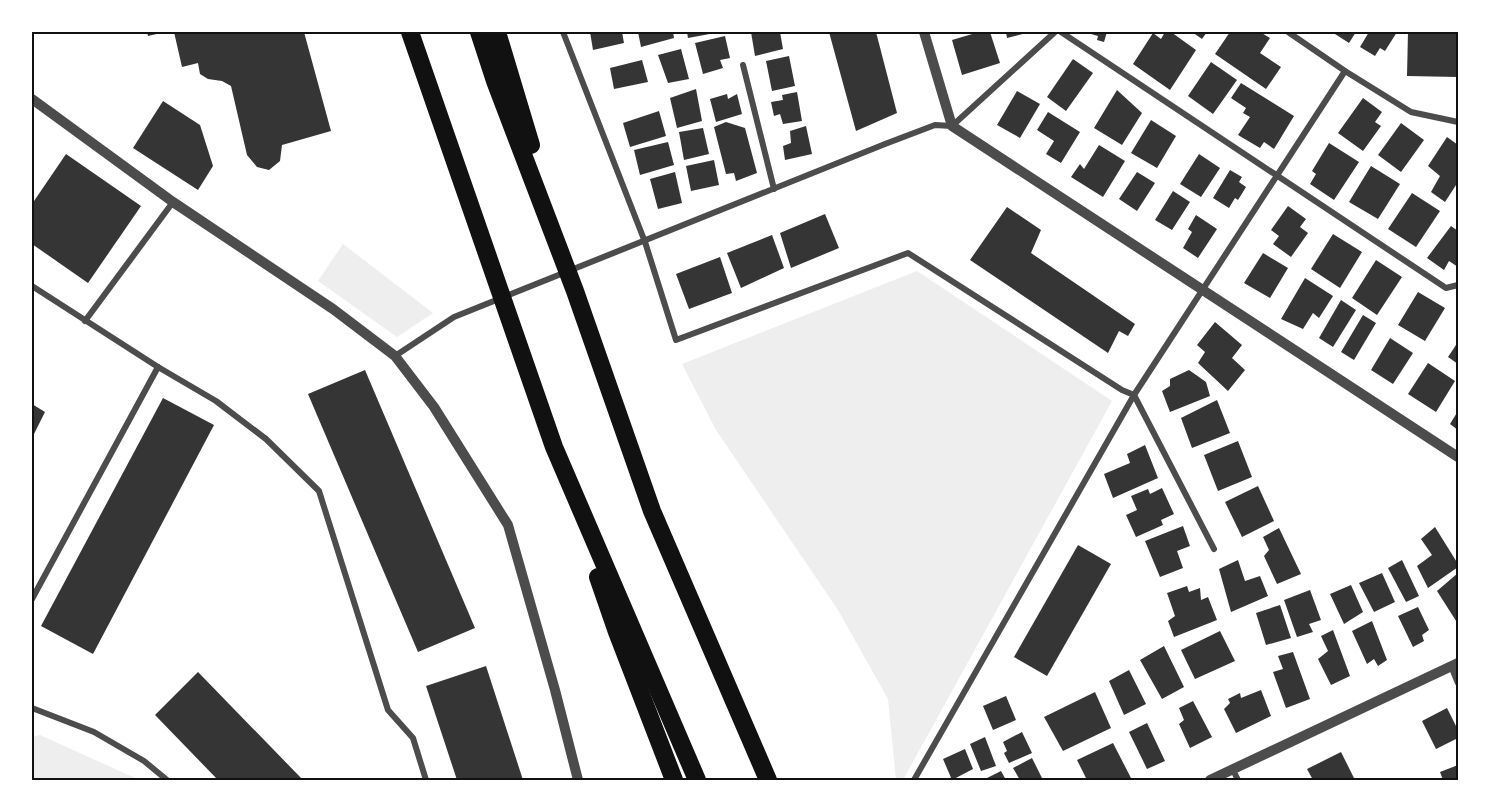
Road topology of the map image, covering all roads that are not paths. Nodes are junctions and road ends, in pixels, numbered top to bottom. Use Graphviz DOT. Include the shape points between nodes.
graph roads {
  1 [pos="410,32"];
  2 [pos="479,32"];
  3 [pos="497,32"];
  4 [pos="563,32"];
  5 [pos="924,32"];
  6 [pos="1055,32"];
  7 [pos="1061,32"];
  8 [pos="1288,32"];
  9 [pos="743,65"];
  10 [pos="1345,71"];
  11 [pos="32,99"];
  12 [pos="1458,122"];
  13 [pos="952,126"];
  14 [pos="1277,177"];
  15 [pos="774,189"];
  16 [pos="173,202"];
  17 [pos="645,242"];
  18 [pos="1458,285"];
  19 [pos="34,288"];
  20 [pos="1201,289"];
  21 [pos="575,291"];
  22 [pos="32,297"];
  23 [pos="85,321"];
  24 [pos="395,356"];
  25 [pos="158,367"];
  26 [pos="1134,395"];
  27 [pos="554,447"];
  28 [pos="1458,457"];
  29 [pos="1214,549"];
  30 [pos="32,599"];
  31 [pos="1455,664"];
  32 [pos="1458,683"];
  33 [pos="32,708"];
  34 [pos="1235,775"];
  35 [pos="167,780"];
  36 [pos="426,780"];
  37 [pos="578,780"];
  38 [pos="674,780"];
  39 [pos="698,780"];
  40 [pos="768,780"];
  41 [pos="914,780"];
  42 [pos="1210,780"];
  1 -- 27 [label="highway"];
  2 -- 21 [label="highway"];
  3 -- 21 [label="highway"];
  4 -- 17 [label="street"];
  5 -- 13 [label="street"];
  6 -- 13 [label="street"];
  7 -- 14 [label="street"];
  8 -- 10 [label="street"];
  9 -- 15 [label="street"];
  10 -- 12 [label="street" via="1411,112"];
  10 -- 14 [label="street"];
  11 -- 16 [label="street"];
  13 -- 15 [label="street" via="935,125"];
  13 -- 20 [label="street"];
  14 -- 18 [label="street" via="1446,288"];
  14 -- 20 [label="street"];
  15 -- 17 [label="street"];
  16 -- 23 [label="street"];
  16 -- 24 [label="street" via="333,309"];
  17 -- 24 [label="street" via="454,317"];
  17 -- 26 [label="street" via="676,340 908,253"];
  19 -- 22 [label="street"];
  19 -- 23 [label="street"];
  20 -- 26 [label="street"];
  20 -- 28 [label="street"];
  21 -- 40 [label="highway" via="652,511"];
  23 -- 25 [label="street"];
  24 -- 37 [label="street" via="434,407 508,525"];
  25 -- 30 [label="street"];
  25 -- 36 [label="street" via="216,401 266,439 319,491 388,710 413,738"];
  26 -- 29 [label="street"];
  26 -- 41 [label="street"];
  27 -- 38 [label="highway" via="617,632"];
  27 -- 39 [label="highway"];
  31 -- 32 [label="street"];
  31 -- 34 [label="street"];
  33 -- 35 [label="street" via="94,732 144,761"];
  34 -- 42 [label="street"];
}
